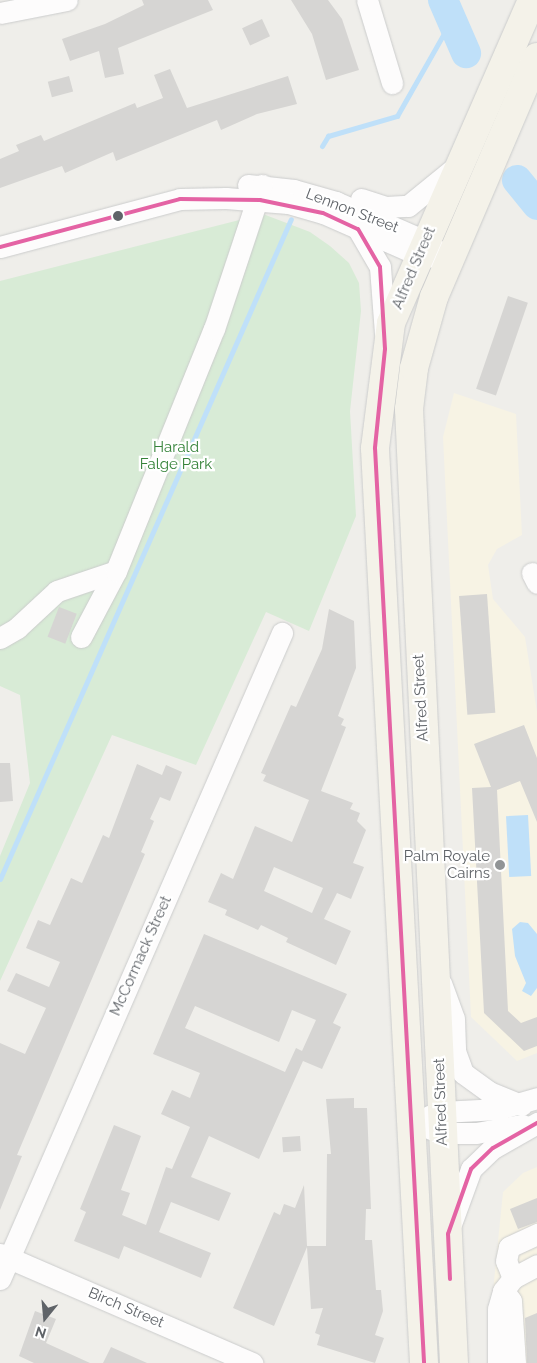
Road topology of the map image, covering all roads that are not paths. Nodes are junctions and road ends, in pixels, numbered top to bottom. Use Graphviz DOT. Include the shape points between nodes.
graph roads {
  1 [pos="67,0"];
  2 [pos="367,0"];
  3 [pos="532,0"];
  4 [pos="0,14"];
  5 [pos="537,57"];
  6 [pos="392,83"];
  7 [pos="462,161"];
  8 [pos="234,185"];
  9 [pos="261,192"];
  10 [pos="180,199"];
  11 [pos="358,229"];
  12 [pos="0,246"];
  13 [pos="422,248"];
  14 [pos="449,259"];
  15 [pos="385,349"];
  16 [pos="116,571"];
  17 [pos="282,633"];
  18 [pos="81,637"];
  19 [pos="0,638"];
  20 [pos="436,968"];
  21 [pos="529,1101"];
  22 [pos="537,1121"];
  23 [pos="413,1122"];
  24 [pos="442,1122"];
  25 [pos="448,1234"];
  26 [pos="537,1234"];
  27 [pos="4,1256"];
  28 [pos="537,1265"];
  29 [pos="0,1279"];
  30 [pos="508,1284"];
  31 [pos="252,1363"];
  32 [pos="424,1363"];
  33 [pos="454,1363"];
  34 [pos="498,1363"];
  35 [pos="515,1363"];
  1 -- 4 [label="street"];
  2 -- 6 [label="street"];
  3 -- 7 [label="main road, Alfred Street"];
  5 -- 14 [label="main road, Alfred Street"];
  7 -- 8 [label="street" via="415,202 395,208 294,178 257,176"];
  7 -- 13 [label="main road, Alfred Street"];
  8 -- 9 [label="street, Lennon Street"];
  8 -- 10 [label="street, Lennon Street" via="199,190"];
  9 -- 10 [label="street, Lennon Street"];
  9 -- 11 [label="street, Lennon Street"];
  9 -- 13 [label="street, Lennon Street" via="336,202"];
  9 -- 16 [label="street" via="204,356"];
  10 -- 12 [label="street, Lennon Street"];
  11 -- 13 [label="street, Lennon Street"];
  11 -- 15 [label="street" via="380,267"];
  13 -- 14 [label="street, Lennon Street"];
  13 -- 15 [label="main road, Alfred Street"];
  14 -- 20 [label="main road, Alfred Street" via="414,368 408,443"];
  15 -- 23 [label="main road, Alfred Street" via="375,448"];
  16 -- 18 [label="street"];
  16 -- 19 [label="street" via="57,591 17,628"];
  17 -- 27 [label="street, McCormack Street"];
  20 -- 21 [label="street" via="454,1019 455,1051 462,1073 489,1092"];
  20 -- 24 [label="main road, Alfred Street"];
  21 -- 24 [label="street"];
  22 -- 24 [label="street" via="495,1131"];
  22 -- 25 [label="street" via="493,1148 472,1169"];
  23 -- 24 [label="street"];
  23 -- 32 [label="main road, Alfred Street"];
  24 -- 25 [label="main road, Alfred Street"];
  25 -- 33 [label="main road, Alfred Street"];
  26 -- 30 [label="street" via="509,1247 506,1261"];
  27 -- 29 [label="street, McCormack Street"];
  27 -- 31 [label="street, Birch Street"];
  28 -- 30 [label="street"];
  30 -- 34 [label="street" via="498,1309"];
  30 -- 35 [label="street"];
}
